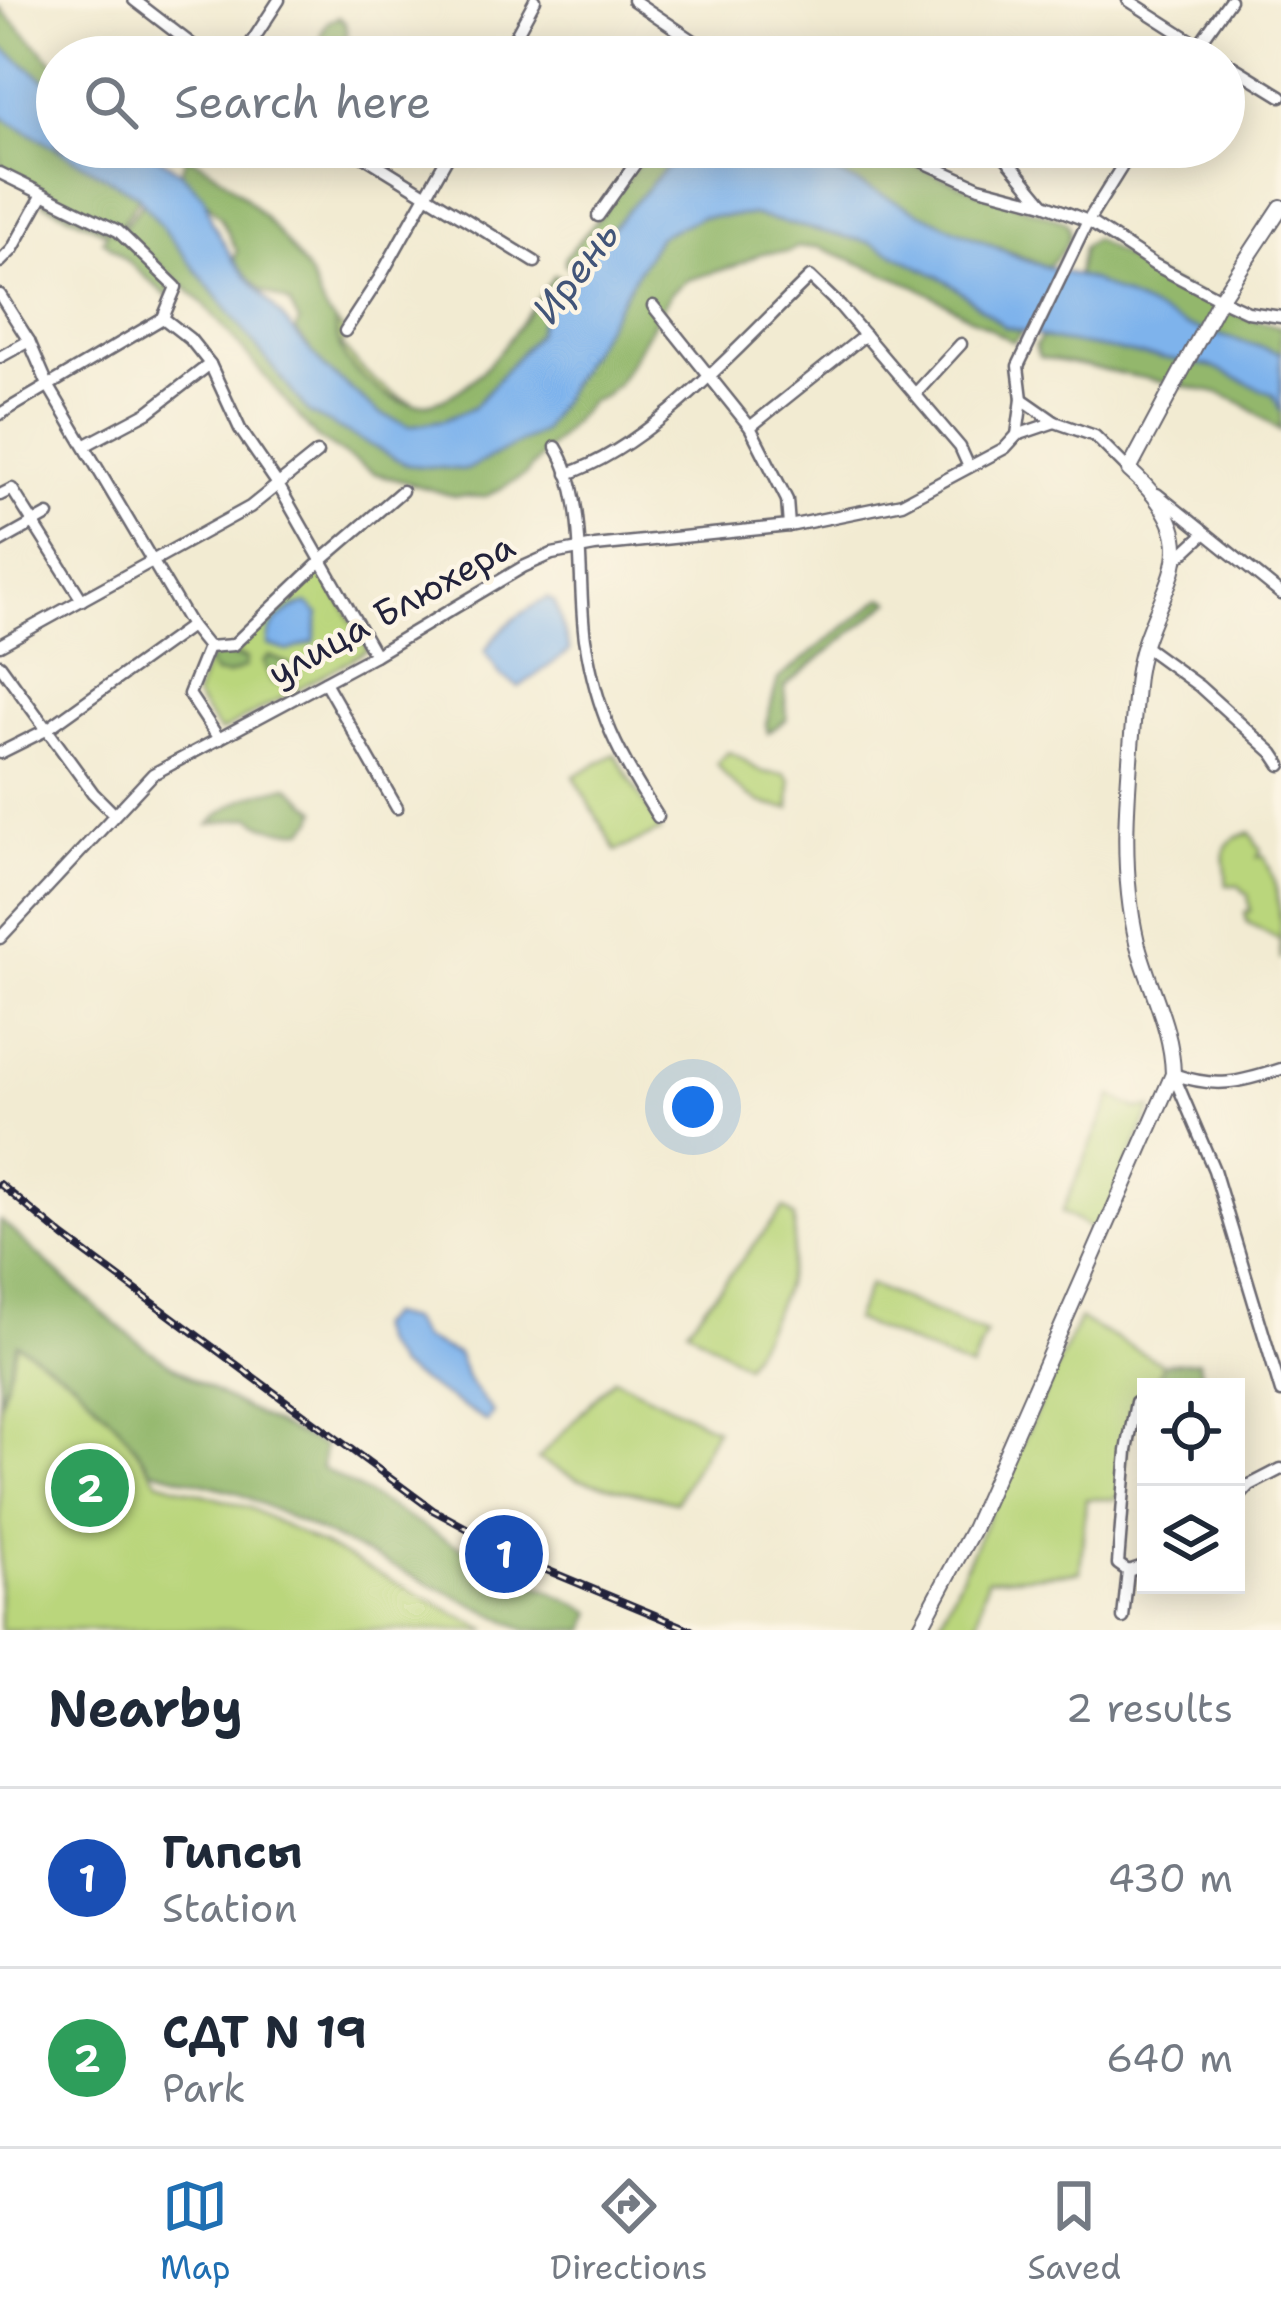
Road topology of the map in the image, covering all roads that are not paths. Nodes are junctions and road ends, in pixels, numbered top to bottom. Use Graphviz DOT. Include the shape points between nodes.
graph roads {
  1 [pos="134,0"];
  2 [pos="279,0"];
  3 [pos="535,0"];
  4 [pos="632,0"];
  5 [pos="1128,0"];
  6 [pos="1230,0"];
  7 [pos="181,36"];
  8 [pos="256,36"];
  9 [pos="515,36"];
  10 [pos="687,36"];
  11 [pos="1183,36"];
  12 [pos="1204,36"];
  13 [pos="1245,74"];
  14 [pos="1281,96"];
  15 [pos="383,168"];
  16 [pos="441,168"];
  17 [pos="631,168"];
  18 [pos="937,168"];
  19 [pos="1014,168"];
  20 [pos="1121,168"];
  21 [pos="0,173"];
  22 [pos="426,194"];
  23 [pos="42,196"];
  24 [pos="1044,204"];
  25 [pos="1281,207"];
  26 [pos="598,216"];
  27 [pos="1088,221"];
  28 [pos="0,262"];
  29 [pos="535,262"];
  30 [pos="0,295"];
  31 [pos="1220,300"];
  32 [pos="653,306"];
  33 [pos="1281,317"];
  34 [pos="163,318"];
  35 [pos="345,331"];
  36 [pos="865,335"];
  37 [pos="29,340"];
  38 [pos="961,344"];
  39 [pos="0,358"];
  40 [pos="210,364"];
  41 [pos="708,375"];
  42 [pos="48,385"];
  43 [pos="915,394"];
  44 [pos="1022,399"];
  45 [pos="0,414"];
  46 [pos="1055,422"];
  47 [pos="750,428"];
  48 [pos="1017,435"];
  49 [pos="86,445"];
  50 [pos="556,447"];
  51 [pos="316,454"];
  52 [pos="969,467"];
  53 [pos="1129,470"];
  54 [pos="568,474"];
  55 [pos="277,483"];
  56 [pos="402,491"];
  57 [pos="1156,494"];
  58 [pos="0,495"];
  59 [pos="48,515"];
  60 [pos="35,521"];
  61 [pos="789,526"];
  62 [pos="1205,532"];
  63 [pos="0,542"];
  64 [pos="579,549"];
  65 [pos="154,560"];
  66 [pos="322,560"];
  67 [pos="1176,560"];
  68 [pos="1281,594"];
  69 [pos="82,601"];
  70 [pos="191,626"];
  71 [pos="0,645"];
  72 [pos="208,646"];
  73 [pos="1144,646"];
  74 [pos="375,656"];
  75 [pos="0,665"];
  76 [pos="325,682"];
  77 [pos="46,730"];
  78 [pos="219,739"];
  79 [pos="0,753"];
  80 [pos="1281,765"];
  81 [pos="397,808"];
  82 [pos="114,814"];
  83 [pos="658,817"];
  84 [pos="0,938"];
  85 [pos="1281,1069"];
  86 [pos="1173,1074"];
  87 [pos="1281,1392"];
  88 [pos="1136,1402"];
  89 [pos="1281,1468"];
  90 [pos="1245,1490"];
  91 [pos="1137,1567"];
  92 [pos="1127,1571"];
  93 [pos="1123,1618"];
  94 [pos="919,1630"];
  1 -- 7 [label="street"];
  2 -- 8 [label="street"];
  3 -- 9 [label="street"];
  4 -- 10 [label="street"];
  5 -- 11 [label="street"];
  6 -- 12 [label="street"];
  13 -- 14 [label="street"];
  15 -- 22 [label="street"];
  16 -- 22 [label="street"];
  17 -- 26 [label="street"];
  18 -- 24 [label="street"];
  19 -- 24 [label="street"];
  20 -- 27 [label="street"];
  21 -- 23 [label="street"];
  22 -- 29 [label="street"];
  22 -- 35 [label="street"];
  23 -- 28 [label="street"];
  23 -- 34 [label="street" via="118,232 176,286"];
  24 -- 27 [label="street"];
  25 -- 31 [label="main road"];
  27 -- 31 [label="street"];
  27 -- 44 [label="street" via="1018,366"];
  30 -- 37 [label="street"];
  31 -- 33 [label="street"];
  31 -- 53 [label="main road"];
  32 -- 41 [label="street"];
  34 -- 40 [label="street"];
  34 -- 42 [label="street"];
  36 -- 41 [label="street" via="810,278"];
  36 -- 43 [label="street"];
  36 -- 47 [label="street"];
  37 -- 39 [label="street"];
  37 -- 42 [label="street"];
  38 -- 43 [label="street"];
  40 -- 49 [label="street" via="148,412"];
  40 -- 55 [label="street"];
  41 -- 47 [label="street"];
  41 -- 54 [label="street" via="637,437"];
  42 -- 45 [label="street"];
  42 -- 49 [label="street"];
  43 -- 52 [label="street"];
  44 -- 46 [label="street"];
  44 -- 48 [label="street"];
  46 -- 48 [label="street, улица Блюхера"];
  46 -- 53 [label="street" via="1094,436"];
  47 -- 61 [label="street" via="787,500"];
  48 -- 52 [label="street, улица Блюхера"];
  49 -- 65 [label="street"];
  50 -- 54 [label="street"];
  51 -- 55 [label="street"];
  52 -- 61 [label="street, улица Блюхера" via="902,502"];
  53 -- 57 [label="main road"];
  54 -- 64 [label="street"];
  55 -- 65 [label="street" via="250,507"];
  55 -- 66 [label="street"];
  56 -- 66 [label="street"];
  57 -- 62 [label="street"];
  57 -- 67 [label="main road" via="1174,527"];
  58 -- 60 [label="street" via="12,489"];
  59 -- 60 [label="street"];
  60 -- 63 [label="street"];
  60 -- 69 [label="street"];
  61 -- 64 [label="street, улица Блюхера"];
  62 -- 67 [label="street"];
  62 -- 68 [label="street"];
  64 -- 74 [label="street, улица Блюхера" via="523,567"];
  64 -- 83 [label="street" via="586,642 607,731"];
  65 -- 69 [label="street"];
  65 -- 70 [label="street"];
  66 -- 72 [label="street" via="233,645"];
  66 -- 74 [label="street"];
  67 -- 73 [label="main road"];
  69 -- 71 [label="street"];
  70 -- 72 [label="street"];
  70 -- 77 [label="street"];
  72 -- 78 [label="street" via="189,694"];
  73 -- 80 [label="street"];
  73 -- 86 [label="main road" via="1126,817 1128,886"];
  74 -- 76 [label="street, улица Блюхера"];
  75 -- 77 [label="street"];
  76 -- 78 [label="street, улица Блюхера"];
  76 -- 81 [label="street"];
  77 -- 79 [label="street"];
  77 -- 82 [label="street"];
  78 -- 82 [label="street, улица Блюхера" via="153,774"];
  82 -- 84 [label="street, улица Блюхера"];
  85 -- 86 [label="street" via="1203,1084"];
  86 -- 87 [label="street" via="1214,1170"];
  86 -- 94 [label="main road" via="973,1529"];
  88 -- 92 [label="street" via="1118,1564"];
  89 -- 90 [label="street"];
  91 -- 92 [label="street"];
  92 -- 93 [label="street"];
}
